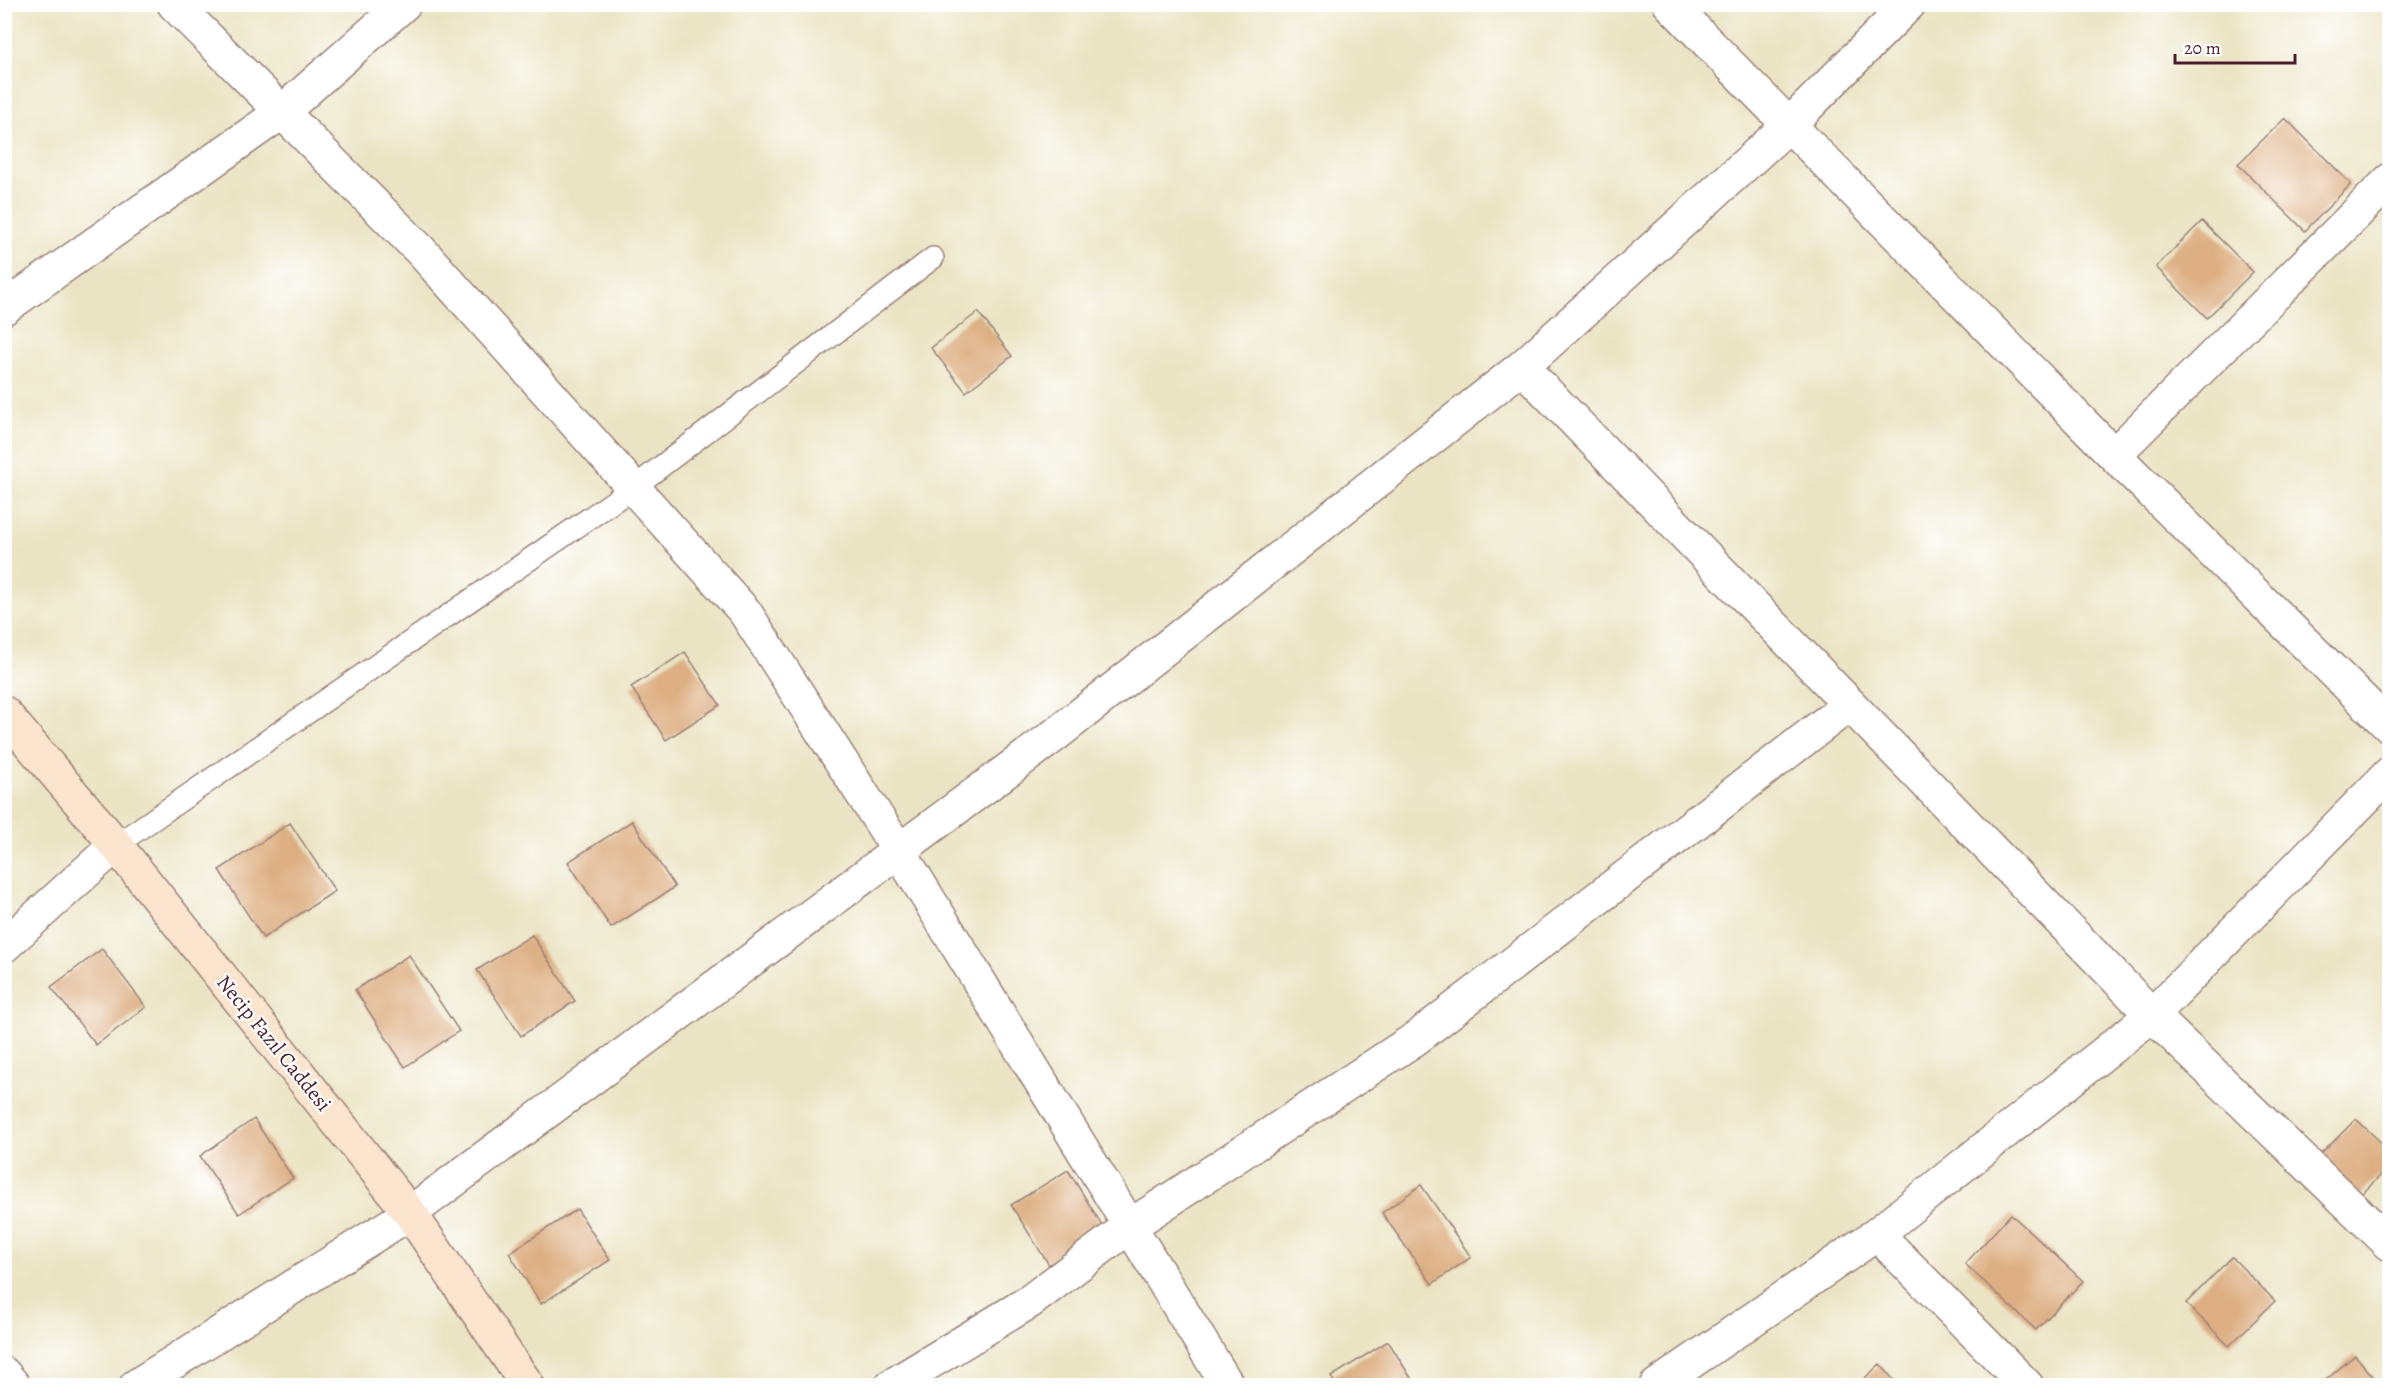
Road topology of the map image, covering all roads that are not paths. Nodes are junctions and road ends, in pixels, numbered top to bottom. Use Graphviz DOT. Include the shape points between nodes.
graph roads {
  1 [pos="174,4"];
  2 [pos="404,4"];
  3 [pos="1670,4"];
  4 [pos="1909,4"];
  5 [pos="282,112"];
  6 [pos="1789,126"];
  7 [pos="2390,180"];
  8 [pos="933,258"];
  9 [pos="4,308"];
  10 [pos="1522,367"];
  11 [pos="2114,455"];
  12 [pos="633,488"];
  13 [pos="1850,704"];
  14 [pos="4,713"];
  15 [pos="2390,727"];
  16 [pos="2390,772"];
  17 [pos="116,845"];
  18 [pos="899,851"];
  19 [pos="4,946"];
  20 [pos="2152,1015"];
  21 [pos="410,1213"];
  22 [pos="1130,1226"];
  23 [pos="1876,1234"];
  24 [pos="2390,1244"];
  25 [pos="4,1374"];
  26 [pos="14,1386"];
  27 [pos="136,1386"];
  28 [pos="528,1386"];
  29 [pos="891,1386"];
  30 [pos="1228,1386"];
  31 [pos="1656,1386"];
  32 [pos="2027,1386"];
  1 -- 5 [label="street"];
  2 -- 5 [label="street"];
  3 -- 6 [label="street"];
  4 -- 6 [label="street"];
  5 -- 9 [label="street"];
  5 -- 12 [label="street" via="421,251"];
  6 -- 10 [label="street"];
  6 -- 11 [label="street"];
  7 -- 11 [label="street"];
  8 -- 12 [label="lane"];
  10 -- 13 [label="street"];
  10 -- 18 [label="street" via="1055,735"];
  11 -- 15 [label="street"];
  12 -- 17 [label="lane"];
  12 -- 18 [label="street" via="745,612"];
  13 -- 20 [label="street"];
  13 -- 22 [label="street" via="1415,1039"];
  14 -- 17 [label="street, Necip Fazıl Caddesi"];
  16 -- 20 [label="street"];
  17 -- 19 [label="street"];
  17 -- 21 [label="street, Necip Fazıl Caddesi"];
  18 -- 21 [label="street"];
  18 -- 22 [label="street"];
  20 -- 23 [label="street"];
  20 -- 24 [label="street"];
  21 -- 27 [label="street"];
  21 -- 28 [label="street, Necip Fazıl Caddesi"];
  22 -- 29 [label="street" via="1029,1302"];
  22 -- 30 [label="street"];
  23 -- 31 [label="street"];
  23 -- 32 [label="street"];
  25 -- 26 [label="street"];
}
